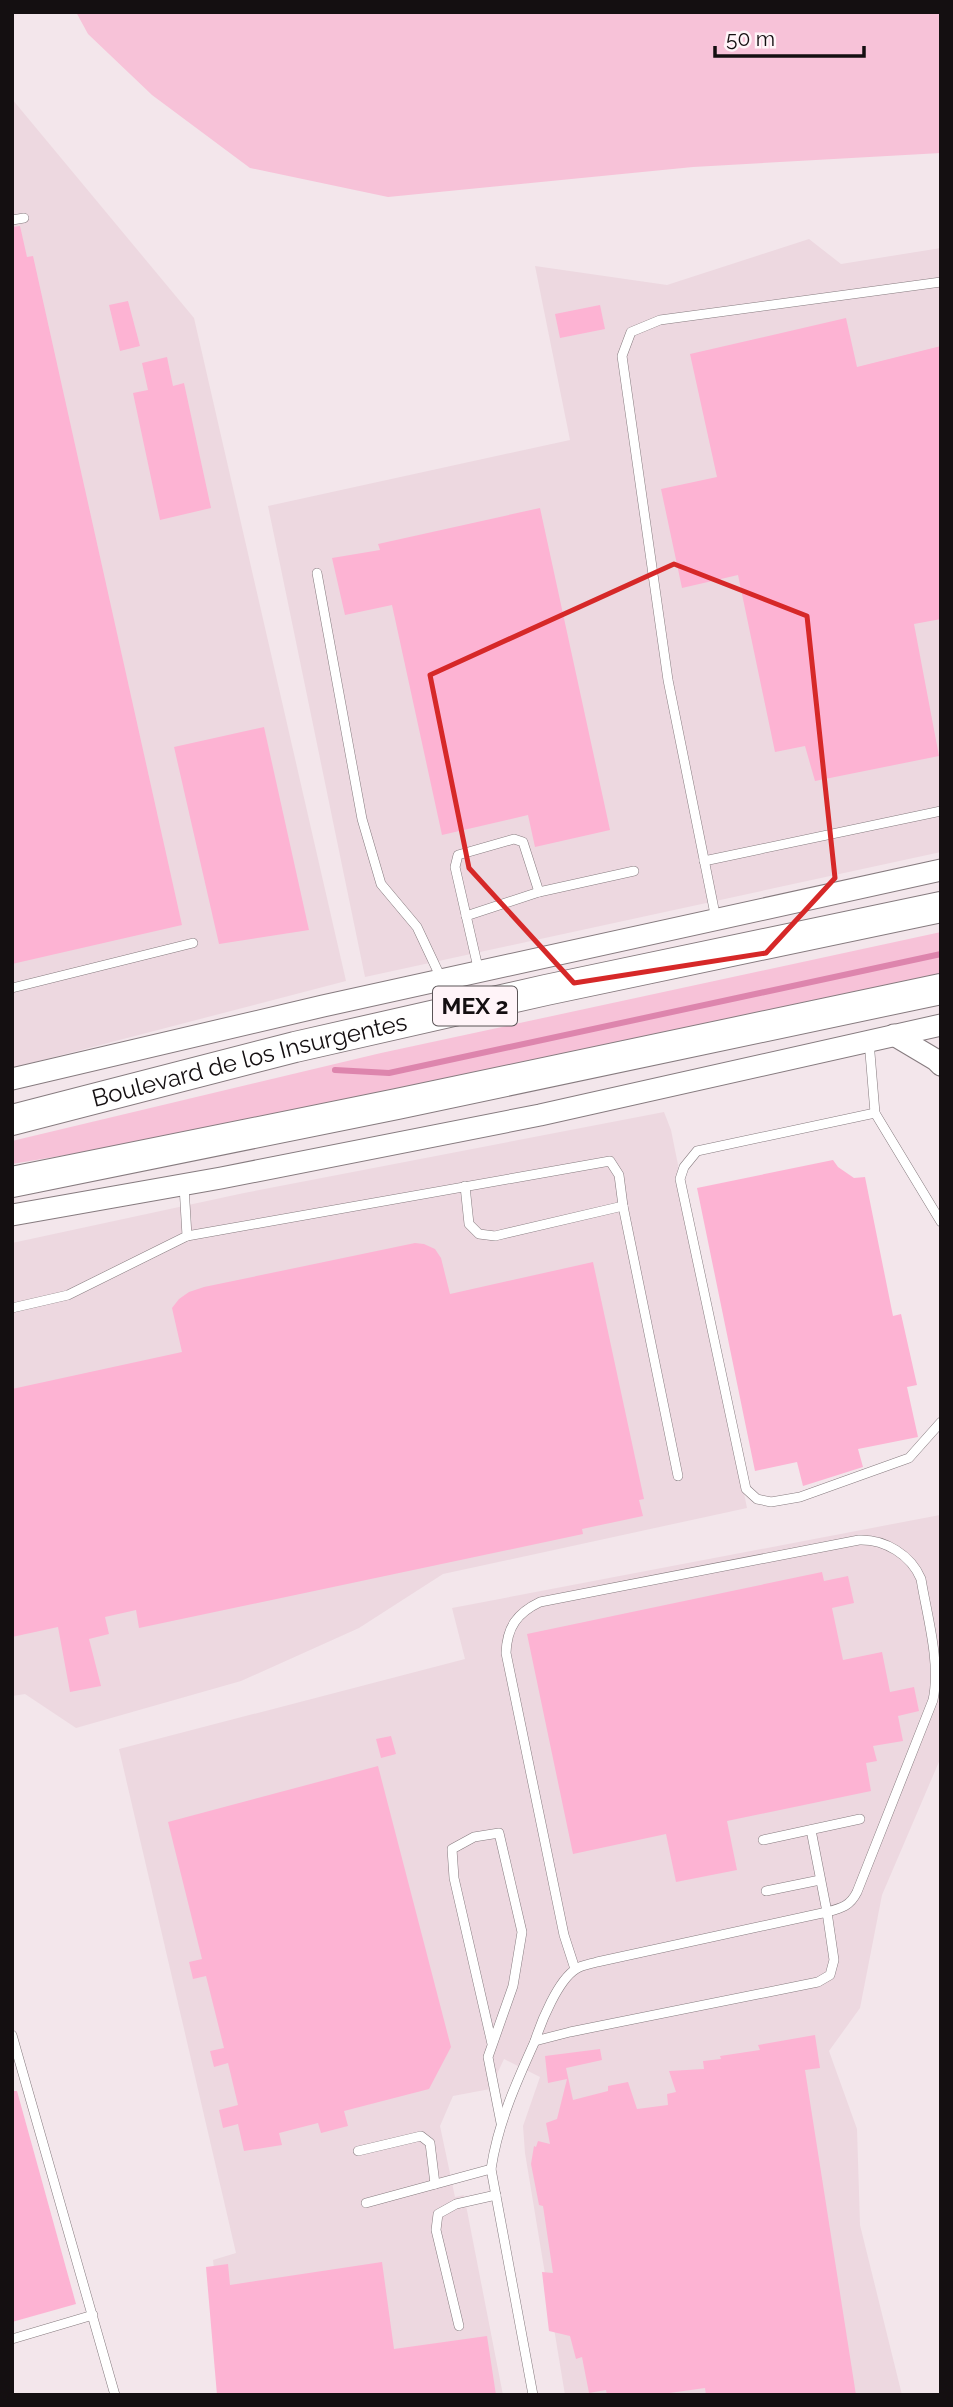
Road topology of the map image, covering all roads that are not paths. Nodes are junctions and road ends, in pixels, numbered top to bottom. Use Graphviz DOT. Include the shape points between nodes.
graph roads {
  1 [pos="24,218"];
  2 [pos="12,220"];
  3 [pos="941,282"];
  4 [pos="317,573"];
  5 [pos="941,811"];
  6 [pos="704,861"];
  7 [pos="941,870"];
  8 [pos="634,871"];
  9 [pos="539,892"];
  10 [pos="941,907"];
  11 [pos="466,916"];
  12 [pos="716,919"];
  13 [pos="193,943"];
  14 [pos="479,972"];
  15 [pos="441,980"];
  16 [pos="12,988"];
  17 [pos="941,989"];
  18 [pos="941,1025"];
  19 [pos="894,1035"];
  20 [pos="869,1041"];
  21 [pos="941,1065"];
  22 [pos="12,1079"];
  23 [pos="875,1114"];
  24 [pos="12,1120"];
  25 [pos="12,1182"];
  26 [pos="184,1185"];
  27 [pos="465,1186"];
  28 [pos="623,1206"];
  29 [pos="12,1215"];
  30 [pos="941,1222"];
  31 [pos="187,1236"];
  32 [pos="12,1308"];
  33 [pos="941,1422"];
  34 [pos="678,1476"];
  35 [pos="860,1819"];
  36 [pos="811,1830"];
  37 [pos="763,1840"];
  38 [pos="820,1880"];
  39 [pos="766,1891"];
  40 [pos="827,1912"];
  41 [pos="575,1969"];
  42 [pos="12,2035"];
  43 [pos="534,2041"];
  44 [pos="492,2044"];
  45 [pos="501,2123"];
  46 [pos="358,2151"];
  47 [pos="491,2169"];
  48 [pos="435,2184"];
  49 [pos="496,2195"];
  50 [pos="366,2203"];
  51 [pos="93,2315"];
  52 [pos="459,2326"];
  53 [pos="12,2339"];
  54 [pos="115,2395"];
  55 [pos="534,2395"];
  1 -- 2 [label="lane"];
  3 -- 6 [label="lane" via="660,320 631,332 622,356 626,386 668,680"];
  4 -- 15 [label="lane" via="362,819 381,884 417,927"];
  5 -- 6 [label="lane"];
  6 -- 12 [label="lane"];
  7 -- 12 [label="street"];
  8 -- 9 [label="lane"];
  9 -- 11 [label="lane"];
  9 -- 11 [label="lane" via="523,842 514,839 458,855 455,867"];
  10 -- 24 [label="highway, Boulevard de los Insurgentes / MEX 2" via="295,1047"];
  11 -- 14 [label="lane"];
  12 -- 14 [label="street"];
  13 -- 16 [label="lane"];
  14 -- 15 [label="street"];
  15 -- 22 [label="street"];
  17 -- 25 [label="highway"];
  18 -- 19 [label="street"];
  19 -- 20 [label="street"];
  19 -- 21 [label="street"];
  20 -- 23 [label="lane"];
  20 -- 26 [label="street" via="540,1115"];
  23 -- 30 [label="lane"];
  23 -- 33 [label="lane" via="697,1151 684,1167 680,1179 746,1489 757,1499 771,1502 800,1497 908,1458"];
  26 -- 29 [label="street"];
  26 -- 31 [label="lane"];
  27 -- 28 [label="lane" via="610,1161 619,1175"];
  27 -- 28 [label="lane" via="469,1224 479,1234 495,1236"];
  27 -- 31 [label="lane"];
  28 -- 34 [label="lane"];
  31 -- 32 [label="lane" via="68,1295"];
  35 -- 36 [label="lane"];
  36 -- 37 [label="lane"];
  36 -- 38 [label="lane"];
  38 -- 39 [label="lane"];
  38 -- 40 [label="lane"];
  40 -- 41 [label="lane"];
  40 -- 41 [label="lane" via="851,1904 858,1892 936,1687 916,1566 872,1540 540,1602 517,1616 510,1627 506,1653"];
  40 -- 43 [label="lane" via="834,1960 830,1975 818,1982"];
  41 -- 43 [label="lane" via="542,2017"];
  42 -- 51 [label="lane"];
  43 -- 45 [label="lane"];
  44 -- 44 [label="lane" via="513,1986 522,1932 499,1833 474,1837 452,1849 454,1878"];
  44 -- 45 [label="lane" via="488,2057"];
  45 -- 47 [label="lane"];
  46 -- 48 [label="lane" via="421,2136 430,2143"];
  47 -- 48 [label="lane"];
  47 -- 49 [label="lane"];
  48 -- 50 [label="lane"];
  49 -- 52 [label="lane" via="456,2204 438,2214 436,2230"];
  49 -- 55 [label="lane"];
  51 -- 53 [label="lane"];
  51 -- 54 [label="lane"];
}
